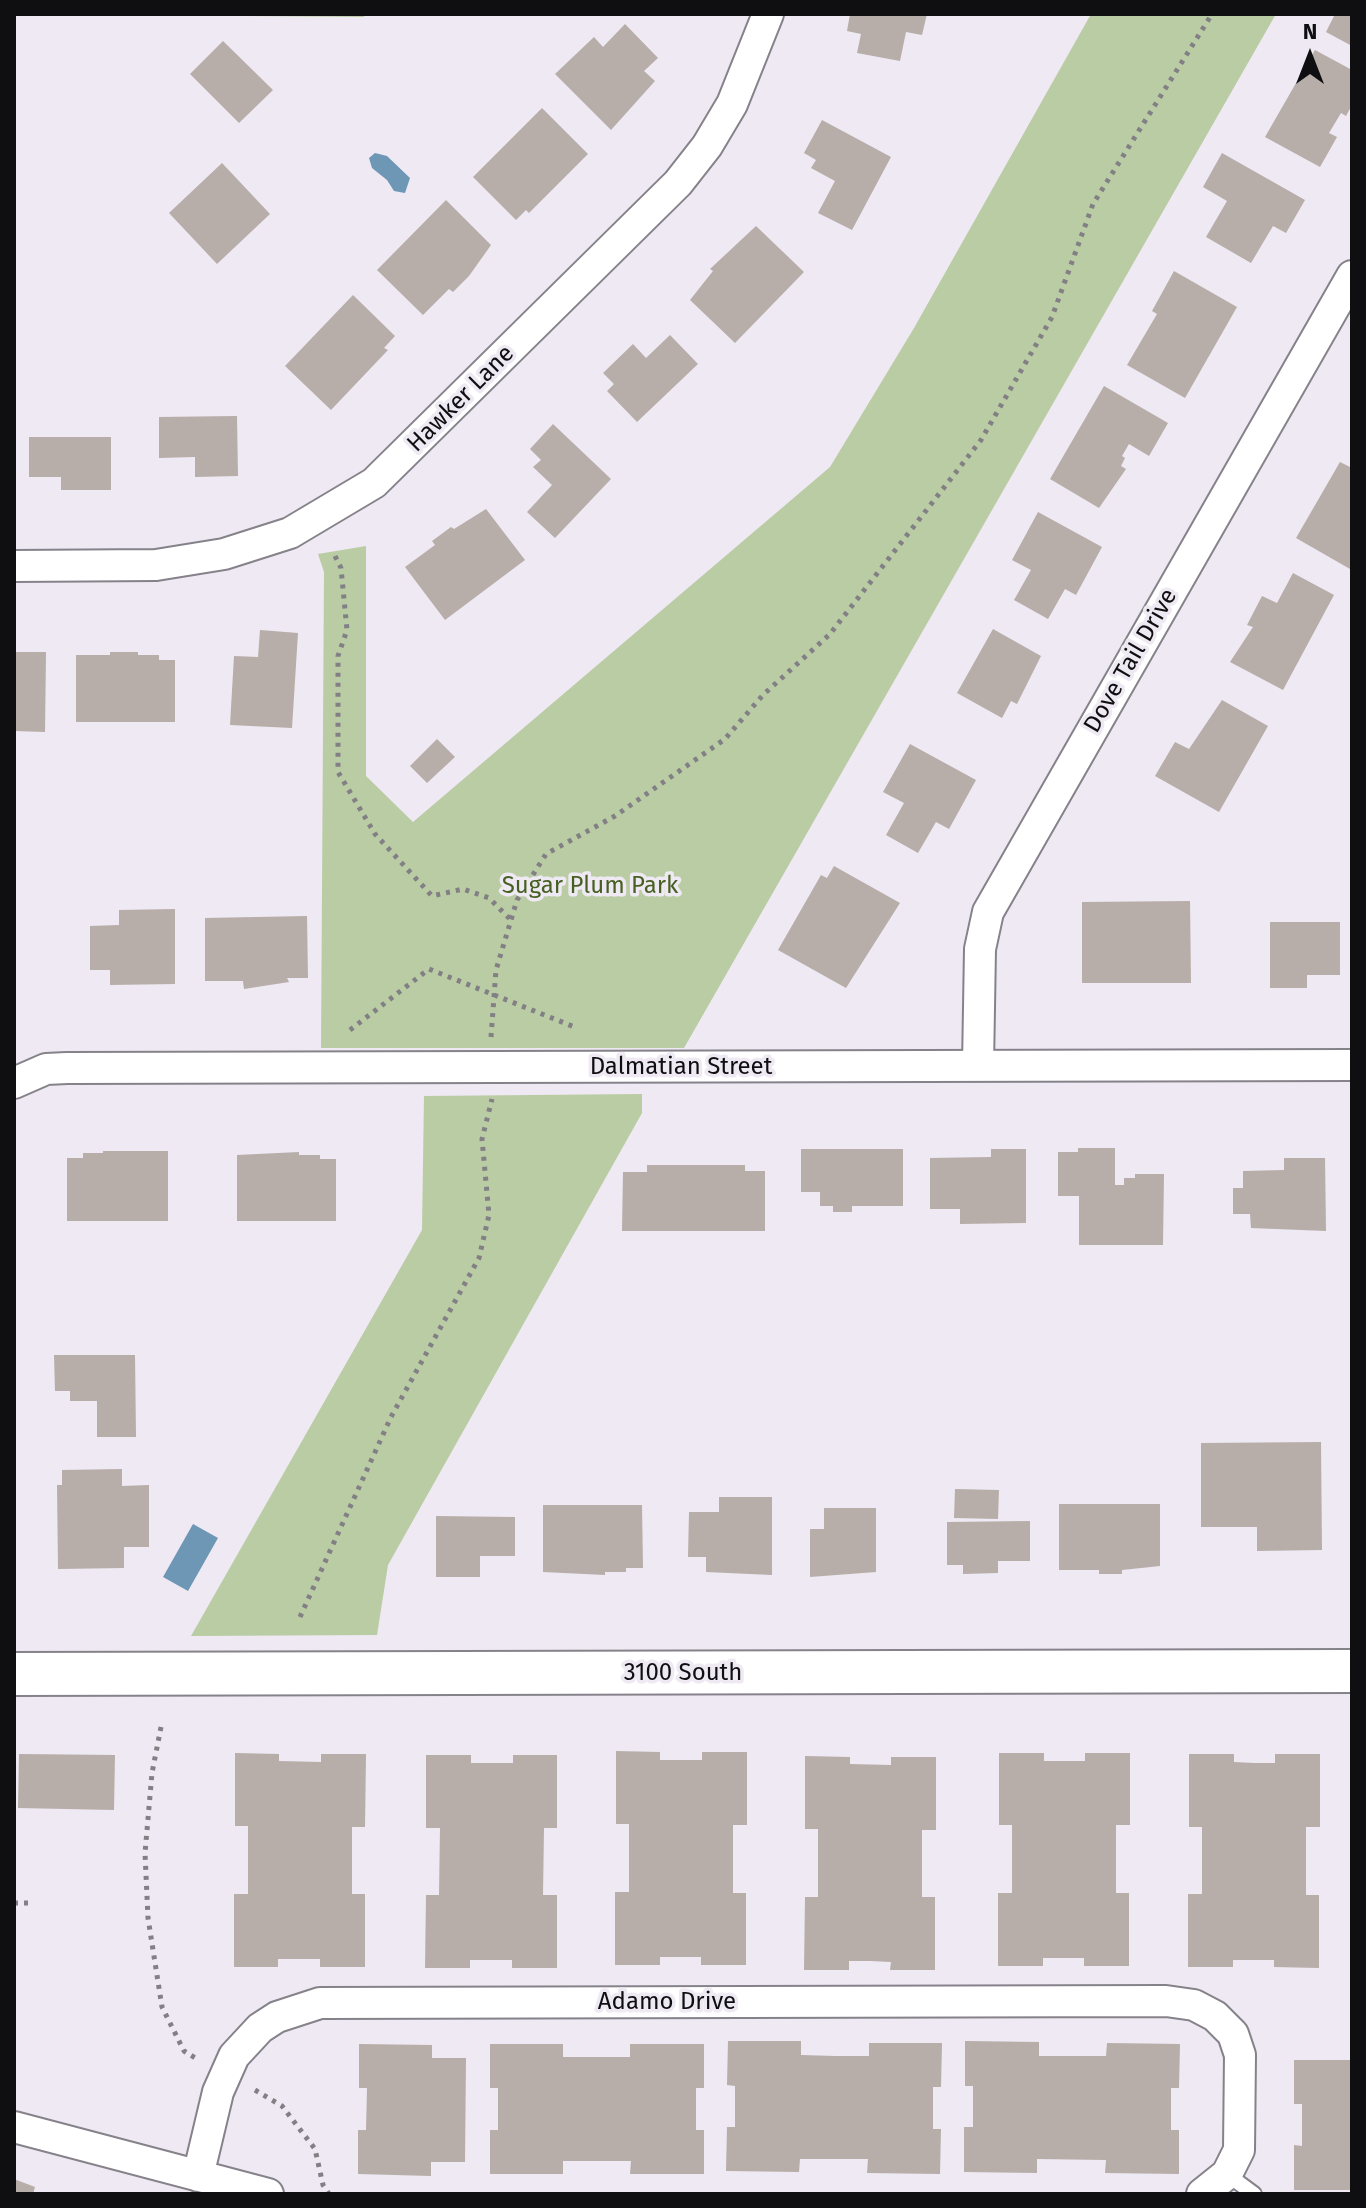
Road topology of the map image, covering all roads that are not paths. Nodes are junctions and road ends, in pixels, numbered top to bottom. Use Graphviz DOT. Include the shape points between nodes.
graph roads {
  1 [pos="768,14"];
  2 [pos="1352,276"];
  3 [pos="14,566"];
  4 [pos="1352,1065"];
  5 [pos="978,1066"];
  6 [pos="14,1083"];
  7 [pos="1352,1671"];
  8 [pos="14,1674"];
  9 [pos="14,2127"];
  10 [pos="1227,2174"];
  11 [pos="198,2176"];
  12 [pos="268,2194"];
  13 [pos="1202,2194"];
  14 [pos="1254,2194"];
  1 -- 3 [label="street, Hawker Lane" via="732,104 678,183 374,483 290,533 224,554 156,565"];
  2 -- 5 [label="street, Dove Tail Drive" via="988,912 980,949"];
  4 -- 5 [label="street, Dalmatian Street"];
  5 -- 6 [label="street, Dalmatian Street" via="67,1068 46,1069"];
  7 -- 8 [label="main road, 3100 South"];
  9 -- 11 [label="street"];
  10 -- 11 [label="street, Adamo Drive" via="1240,2137 1240,2055 1233,2034 1205,2010 1166,2001 320,2003 277,2017 234,2056 218,2092"];
  10 -- 13 [label="street"];
  10 -- 14 [label="lane"];
  11 -- 12 [label="street"];
}
